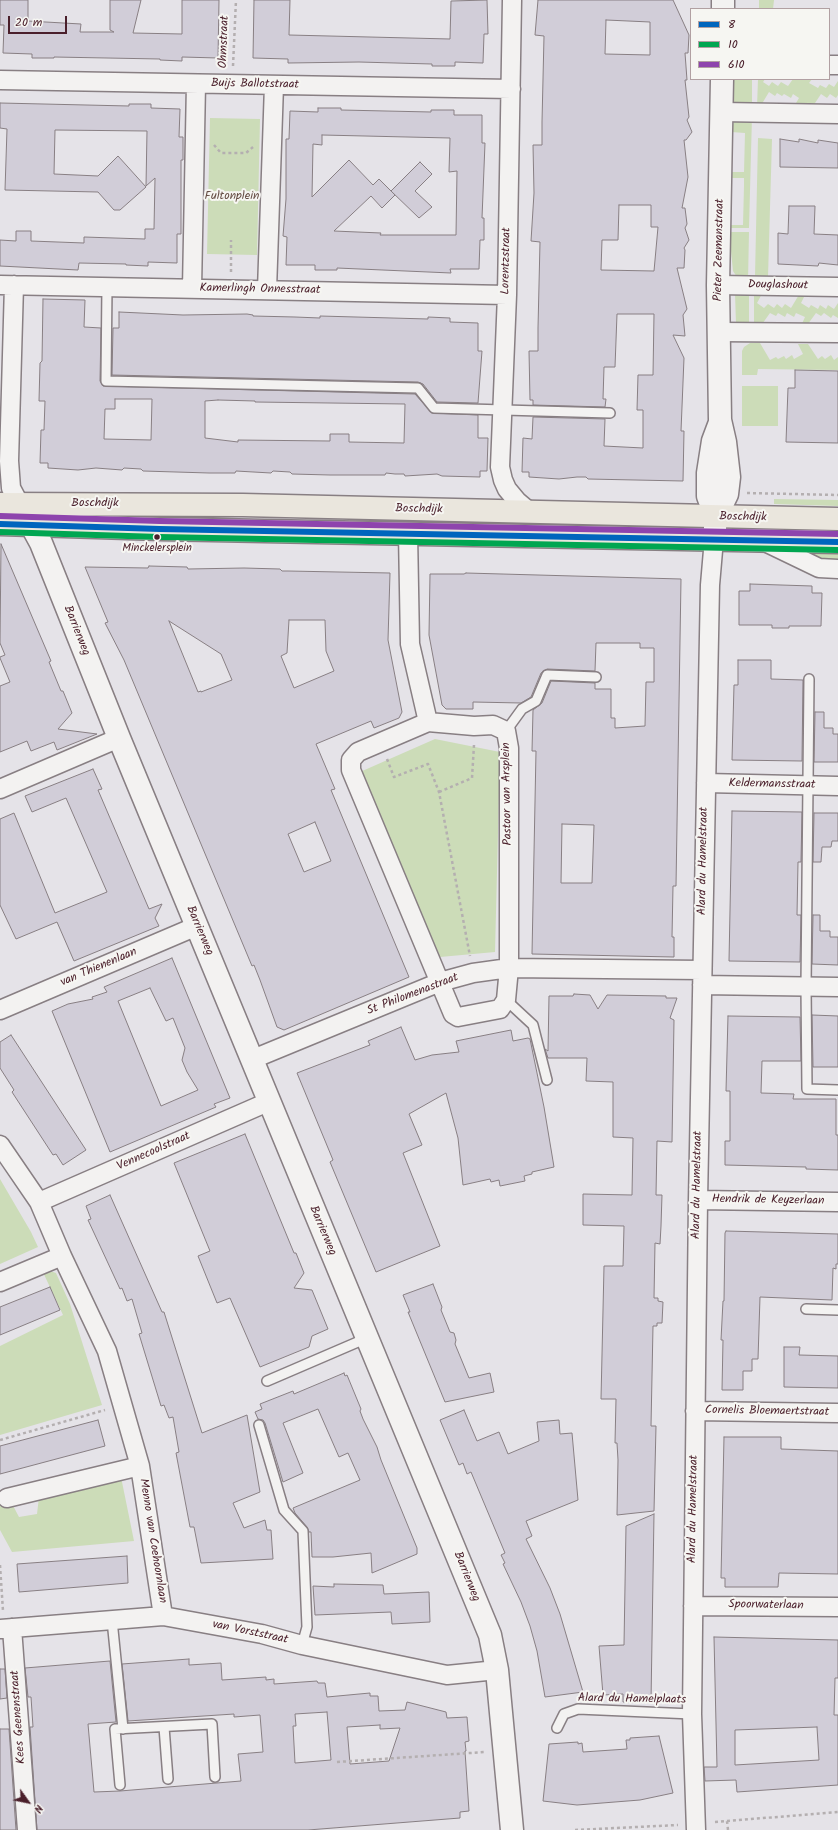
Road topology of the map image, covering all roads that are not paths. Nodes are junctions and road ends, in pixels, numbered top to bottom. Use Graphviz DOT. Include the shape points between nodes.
graph roads {
  1 [pos="512,0"];
  2 [pos="0,80"];
  3 [pos="722,80"];
  4 [pos="196,84"];
  5 [pos="274,85"];
  6 [pos="511,89"];
  7 [pos="722,112"];
  8 [pos="838,114"];
  9 [pos="7,285"];
  10 [pos="718,285"];
  11 [pos="107,286"];
  12 [pos="838,287"];
  13 [pos="192,288"];
  14 [pos="267,290"];
  15 [pos="507,295"];
  16 [pos="720,332"];
  17 [pos="838,333"];
  18 [pos="503,411"];
  19 [pos="610,413"];
  20 [pos="720,420"];
  21 [pos="10,504"];
  22 [pos="530,512"];
  23 [pos="716,517"];
  24 [pos="838,519"];
  25 [pos="0,524"];
  26 [pos="32,525"];
  27 [pos="408,533"];
  28 [pos="714,539"];
  29 [pos="763,540"];
  30 [pos="838,542"];
  31 [pos="838,569"];
  32 [pos="596,677"];
  33 [pos="809,679"];
  34 [pos="428,722"];
  35 [pos="506,731"];
  36 [pos="119,738"];
  37 [pos="706,784"];
  38 [pos="808,785"];
  39 [pos="838,786"];
  40 [pos="0,788"];
  41 [pos="197,926"];
  42 [pos="509,968"];
  43 [pos="702,977"];
  44 [pos="440,982"];
  45 [pos="806,987"];
  46 [pos="838,988"];
  47 [pos="506,1000"];
  48 [pos="0,1010"];
  49 [pos="253,1059"];
  50 [pos="547,1080"];
  51 [pos="838,1090"];
  52 [pos="268,1102"];
  53 [pos="0,1145"];
  54 [pos="698,1200"];
  55 [pos="39,1202"];
  56 [pos="838,1202"];
  57 [pos="62,1256"];
  58 [pos="0,1282"];
  59 [pos="806,1309"];
  60 [pos="838,1310"];
  61 [pos="368,1337"];
  62 [pos="267,1381"];
  63 [pos="695,1411"];
  64 [pos="838,1413"];
  65 [pos="259,1425"];
  66 [pos="140,1466"];
  67 [pos="7,1498"];
  68 [pos="693,1606"];
  69 [pos="838,1607"];
  70 [pos="163,1616"];
  71 [pos="112,1620"];
  72 [pos="5,1628"];
  73 [pos="302,1646"];
  74 [pos="497,1670"];
  75 [pos="692,1714"];
  76 [pos="164,1727"];
  77 [pos="557,1728"];
  78 [pos="123,1729"];
  79 [pos="215,1777"];
  80 [pos="168,1779"];
  81 [pos="120,1785"];
  82 [pos="27,1830"];
  83 [pos="512,1830"];
  84 [pos="696,1830"];
  1 -- 6 [label="street, Lorentzstraat"];
  2 -- 4 [label="street, Buijs Ballotstraat"];
  3 -- 7 [label="street, Pieter Zeemanstraat"];
  4 -- 5 [label="street, Buijs Ballotstraat"];
  4 -- 13 [label="street"];
  5 -- 6 [label="street, Buijs Ballotstraat"];
  5 -- 14 [label="street"];
  6 -- 15 [label="street, Lorentzstraat"];
  7 -- 8 [label="street"];
  7 -- 10 [label="street, Pieter Zeemanstraat"];
  9 -- 11 [label="street, Kamerlingh Onnesstraat"];
  9 -- 21 [label="street"];
  10 -- 12 [label="street, Douglashout"];
  10 -- 16 [label="street, Pieter Zeemanstraat"];
  11 -- 13 [label="street, Kamerlingh Onnesstraat"];
  11 -- 18 [label="lane" via="106,381 418,388 434,408"];
  13 -- 14 [label="street, Kamerlingh Onnesstraat"];
  14 -- 15 [label="street, Kamerlingh Onnesstraat"];
  15 -- 18 [label="street, Lorentzstraat"];
  16 -- 17 [label="street"];
  16 -- 20 [label="street, Pieter Zeemanstraat"];
  18 -- 19 [label="lane"];
  18 -- 22 [label="street, Lorentzstraat" via="500,467 503,480 517,501"];
  20 -- 23 [label="street, Pieter Zeemanstraat" via="713,441 708,473 708,496"];
  20 -- 23 [label="street, Pieter Zeemanstraat" via="729,477 727,494"];
  21 -- 22 [label="main road, Boschdijk" via="243,505"];
  21 -- 26 [label="street"];
  22 -- 23 [label="main road, Boschdijk"];
  23 -- 24 [label="main road, Boschdijk"];
  23 -- 28 [label="street, Pieter Zeemanstraat"];
  25 -- 26 [label="main road, Boschdijk"];
  26 -- 27 [label="main road, Boschdijk"];
  26 -- 36 [label="street, Barrierweg" via="42,543"];
  27 -- 28 [label="main road, Boschdijk"];
  27 -- 34 [label="street" via="410,644"];
  28 -- 29 [label="main road, Boschdijk"];
  28 -- 37 [label="street, Alard du Hamelstraat" via="710,585"];
  29 -- 30 [label="main road, Boschdijk"];
  29 -- 31 [label="street, Boschdijk" via="819,568"];
  32 -- 35 [label="lane" via="547,675 536,701 522,709"];
  33 -- 38 [label="lane"];
  34 -- 35 [label="street, Pastoor van Arsplein" via="493,726"];
  34 -- 44 [label="street, Pastoor van Arsplein" via="358,752 351,760 351,770"];
  35 -- 42 [label="street, Pastoor van Arsplein" via="510,748"];
  36 -- 40 [label="street"];
  36 -- 41 [label="street, Barrierweg"];
  37 -- 38 [label="street, Keldermansstraat"];
  37 -- 43 [label="street, Alard du Hamelstraat"];
  38 -- 39 [label="street, Keldermansstraat"];
  38 -- 45 [label="lane"];
  41 -- 48 [label="street, van Thienenlaan"];
  41 -- 49 [label="street, Barrierweg"];
  42 -- 43 [label="street, St Philomenastraat"];
  42 -- 44 [label="street, St Philomenastraat" via="473,973"];
  42 -- 47 [label="street, Pastoor van Arsplein"];
  43 -- 45 [label="street, St Philomenastraat"];
  43 -- 54 [label="street, Alard du Hamelstraat"];
  44 -- 47 [label="street, Pastoor van Arsplein" via="453,1014 458,1017 500,1009"];
  44 -- 49 [label="street, St Philomenastraat"];
  45 -- 46 [label="street, St Philomenastraat"];
  45 -- 51 [label="lane" via="807,1089"];
  47 -- 50 [label="lane" via="533,1025"];
  49 -- 52 [label="street, Barrierweg"];
  52 -- 55 [label="street, Vennecoolstraat"];
  52 -- 61 [label="street, Barrierweg"];
  53 -- 55 [label="street, Menno van Coehoornlaan"];
  54 -- 56 [label="street, Hendrik de Keyzerlaan"];
  54 -- 63 [label="street, Alard du Hamelstraat"];
  55 -- 57 [label="street, Menno van Coehoornlaan"];
  57 -- 58 [label="street"];
  57 -- 66 [label="street, Menno van Coehoornlaan" via="107,1351"];
  59 -- 60 [label="lane"];
  61 -- 62 [label="lane"];
  61 -- 74 [label="street, Barrierweg" via="490,1634"];
  63 -- 64 [label="street, Cornelis Bloemaertstraat"];
  63 -- 68 [label="street, Alard du Hamelstraat"];
  65 -- 73 [label="lane" via="284,1510 303,1530 307,1627"];
  66 -- 67 [label="street, Menno van Coehoornlaan"];
  66 -- 70 [label="street, Menno van Coehoornlaan"];
  68 -- 69 [label="street, Spoorwaterlaan"];
  68 -- 75 [label="street, Alard du Hamelstraat"];
  70 -- 71 [label="street, van Vorststraat"];
  70 -- 73 [label="street, van Vorststraat" via="262,1634"];
  71 -- 72 [label="street, van Vorststraat"];
  71 -- 78 [label="lane"];
  72 -- 82 [label="street, Kees Geenenstraat"];
  73 -- 74 [label="street, van Vorststraat" via="447,1675"];
  74 -- 83 [label="street, Barrierweg"];
  75 -- 77 [label="lane, Alard du Hamelplaats" via="578,1709 564,1714"];
  75 -- 84 [label="street, Alard du Hamelstraat"];
  76 -- 78 [label="lane"];
  76 -- 79 [label="lane" via="212,1724"];
  76 -- 80 [label="lane"];
  78 -- 81 [label="lane" via="115,1729"];
}
